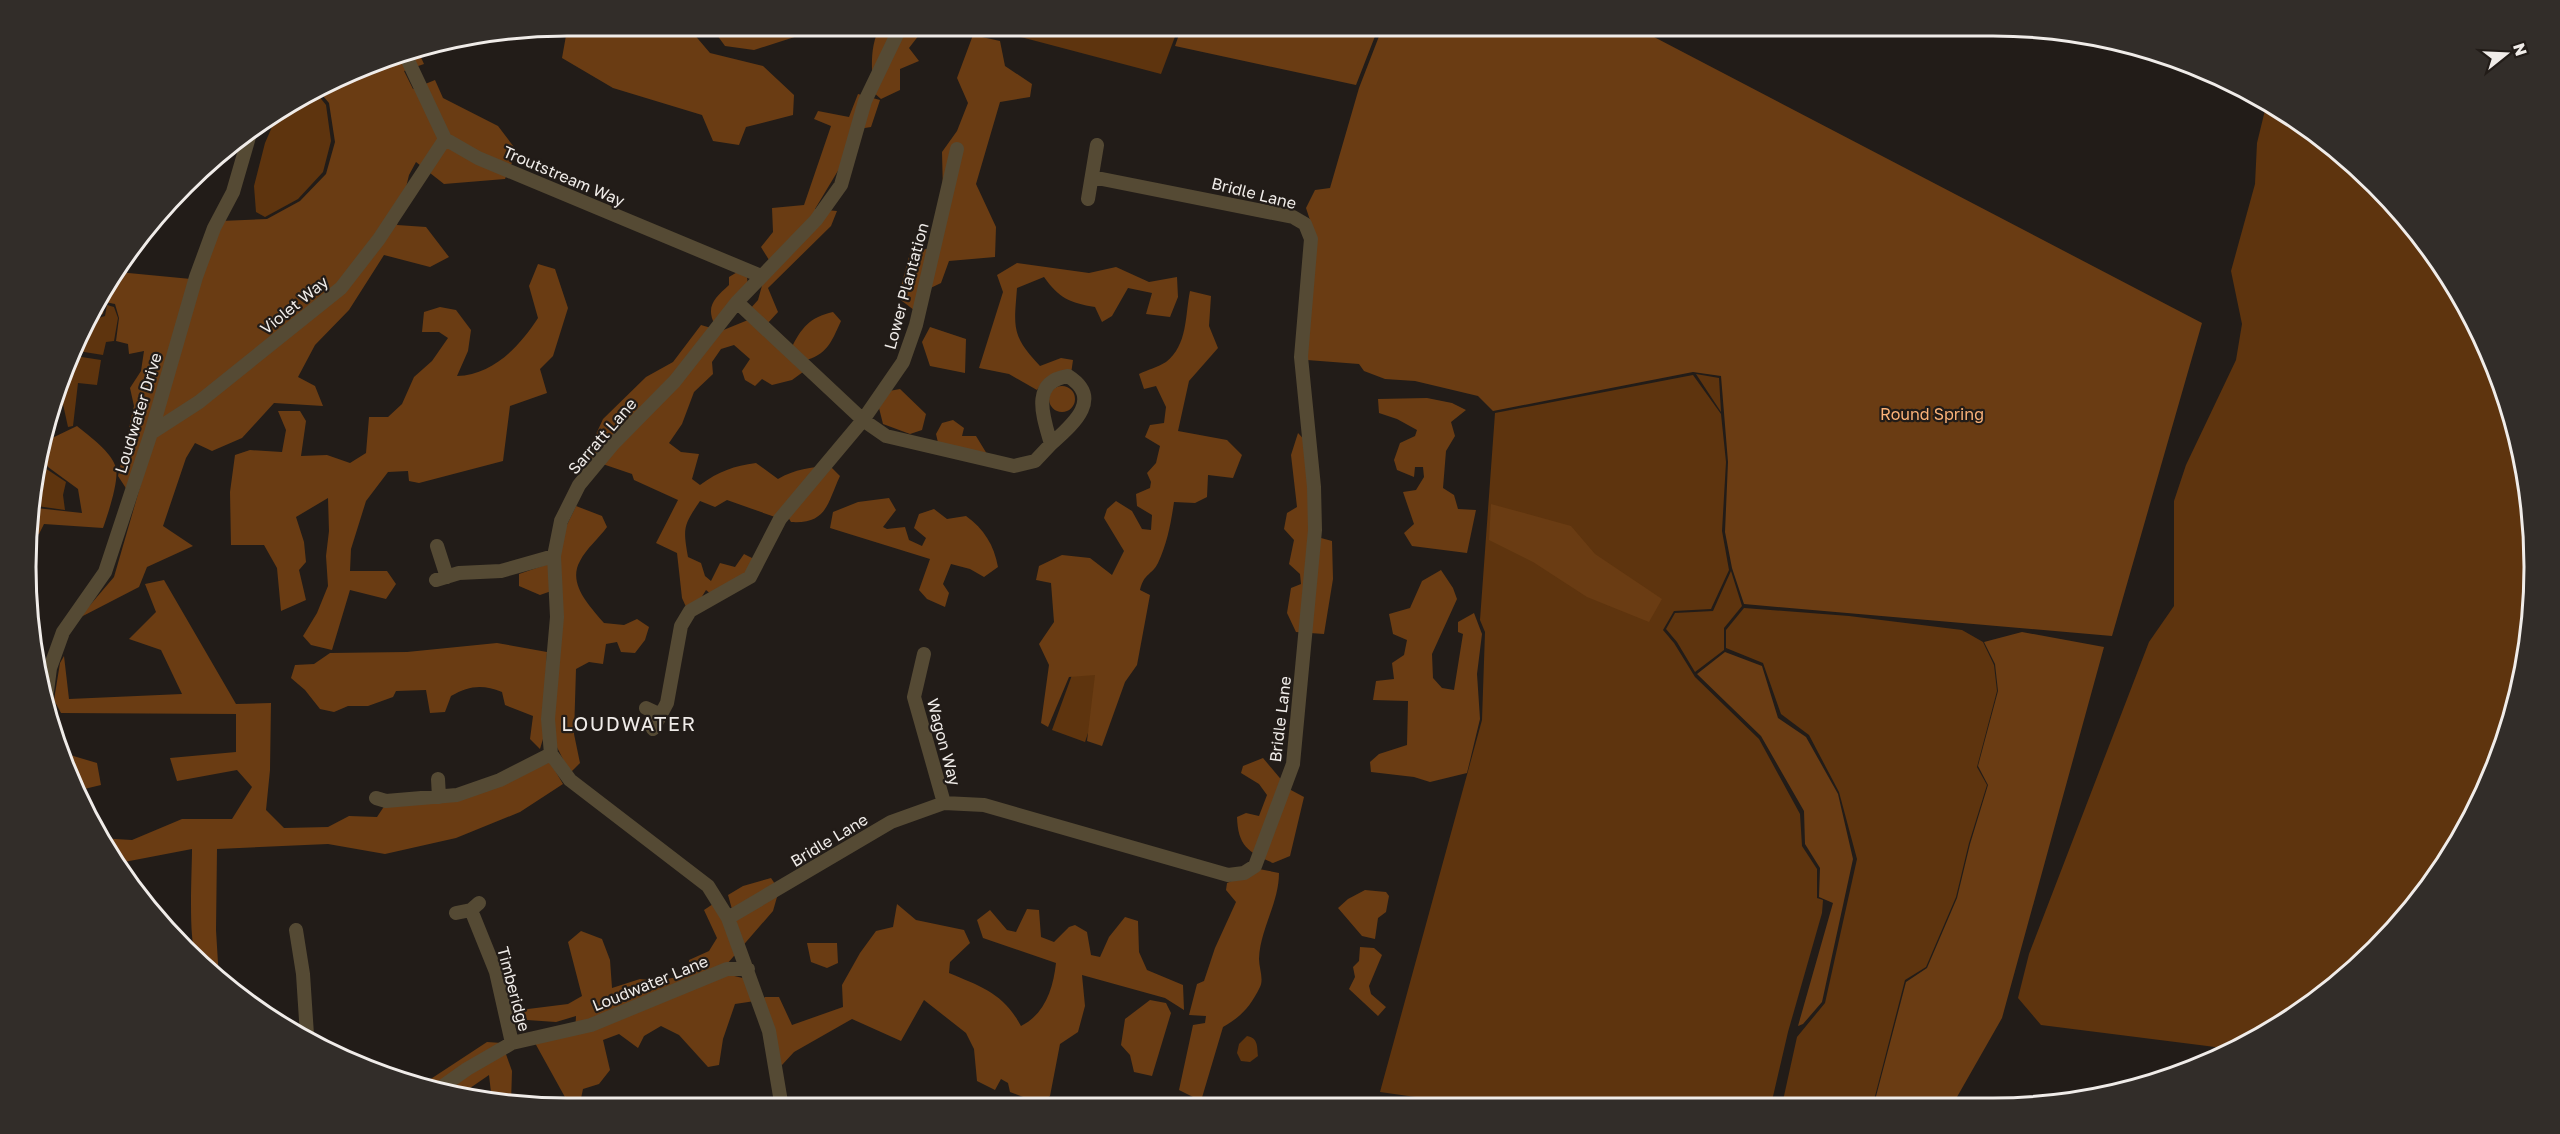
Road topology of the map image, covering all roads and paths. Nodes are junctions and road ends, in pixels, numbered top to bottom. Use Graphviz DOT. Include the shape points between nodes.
graph roads {
  1 [pos="896,36"];
  2 [pos="408,60"];
  3 [pos="445,139"];
  4 [pos="247,144"];
  5 [pos="1097,145"];
  6 [pos="957,149"];
  7 [pos="1092,177"];
  8 [pos="1088,199"];
  9 [pos="761,276"];
  10 [pos="737,302"];
  11 [pos="863,420"];
  12 [pos="150,433"];
  13 [pos="1051,444"];
  14 [pos="437,546"];
  15 [pos="554,556"];
  16 [pos="924,654"];
  17 [pos="48,681"];
  18 [pos="646,708"];
  19 [pos="661,715"];
  20 [pos="653,729"];
  21 [pos="551,754"];
  22 [pos="438,779"];
  23 [pos="439,797"];
  24 [pos="376,798"];
  25 [pos="944,803"];
  26 [pos="456,913"];
  27 [pos="728,918"];
  28 [pos="296,930"];
  29 [pos="748,969"];
  30 [pos="307,1030"];
  31 [pos="512,1043"];
  32 [pos="445,1084"];
  33 [pos="780,1098"];
  1 -- 9 [label="street, Sarratt Lane" via="864,101 841,185 816,220"];
  2 -- 3 [label="street"];
  3 -- 9 [label="street, Troutstream Way" via="489,163"];
  3 -- 12 [label="street, Violet Way" via="341,288 199,402"];
  4 -- 12 [label="street, Loudwater Drive" via="233,192 214,228 196,277"];
  5 -- 7 [label="street"];
  6 -- 11 [label="street, Lower Plantation" via="916,324 903,362"];
  7 -- 8 [label="street"];
  7 -- 25 [label="street, Bridle Lane" via="1293,217 1305,224 1311,239 1301,357 1316,530 1293,764 1256,866 1228,875 984,805"];
  9 -- 10 [label="street, Sarratt Lane"];
  10 -- 11 [label="street"];
  10 -- 15 [label="street, Sarratt Lane" via="675,381 579,485 561,521"];
  11 -- 13 [label="street" via="886,436 1014,466 1035,461"];
  11 -- 19 [label="street, Lower Plantation" via="780,519 750,577 690,611 681,626 673,679"];
  12 -- 17 [label="street, Loudwater Drive" via="105,572 63,632"];
  13 -- 13 [label="street" via="1042,396 1046,385 1068,376 1084,390 1085,404 1080,415"];
  14 -- 15 [label="street" via="442,579 459,573 501,571"];
  15 -- 21 [label="street, Sarratt Lane" via="557,617 548,719"];
  16 -- 25 [label="street, Wagon Way" via="914,698"];
  18 -- 19 [label="street"];
  19 -- 20 [label="street, Lower Plantation"];
  21 -- 23 [label="street" via="500,780"];
  21 -- 27 [label="street" via="570,780 708,886"];
  22 -- 23 [label="street"];
  23 -- 24 [label="street" via="386,801"];
  25 -- 27 [label="street, Bridle Lane" via="891,822"];
  26 -- 31 [label="street, Timberidge" via="475,906 496,972"];
  27 -- 29 [label="street"];
  28 -- 30 [label="street"];
  29 -- 31 [label="street, Loudwater Lane" via="728,969 591,1025"];
  29 -- 33 [label="street" via="770,1031"];
  31 -- 32 [label="street, Loudwater Lane"];
}
